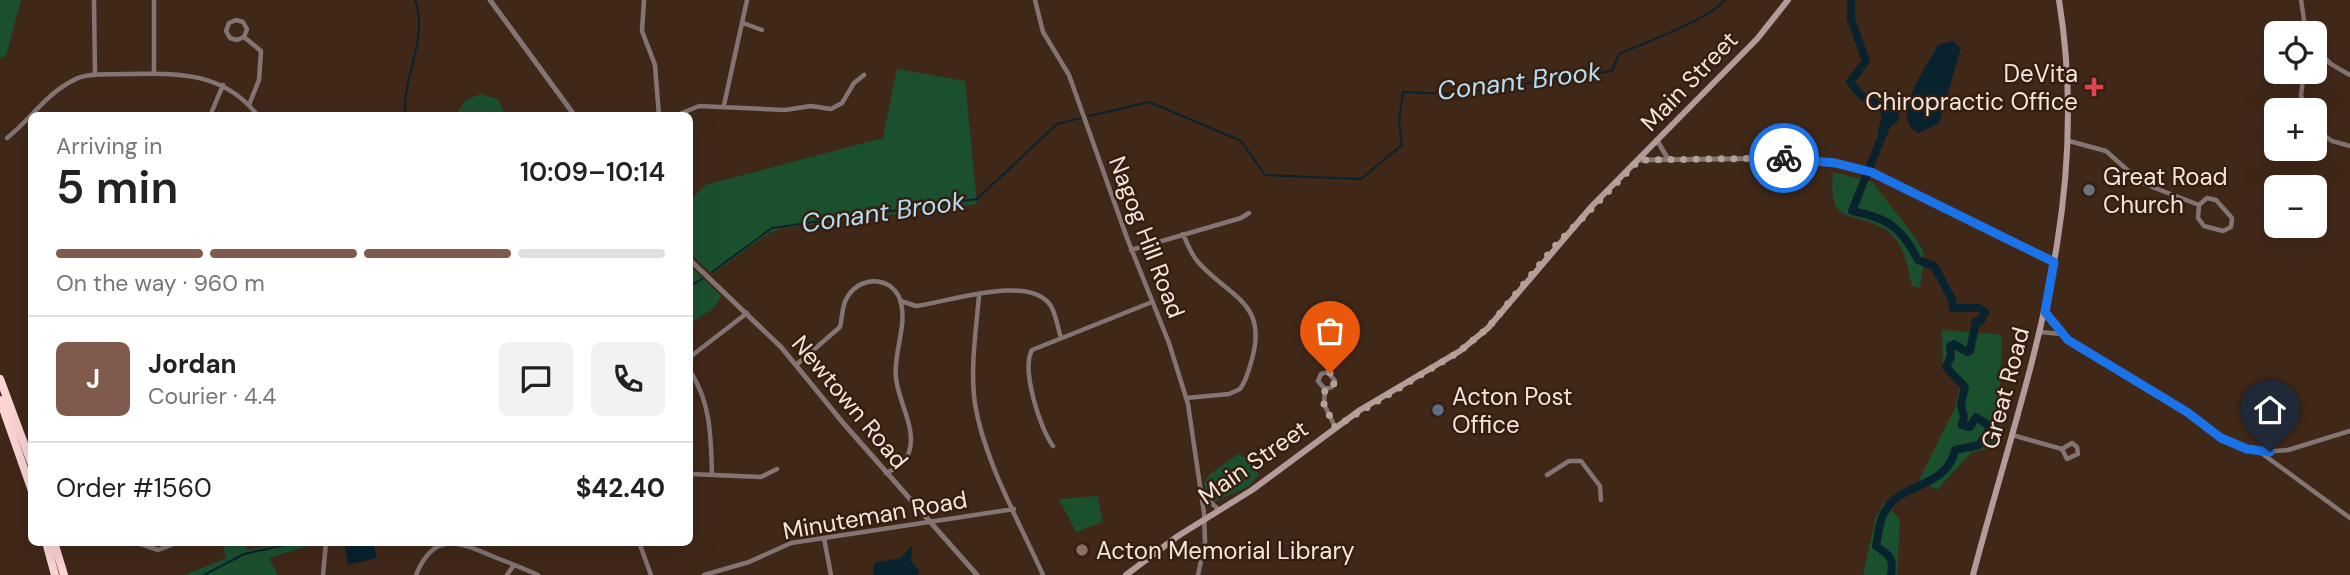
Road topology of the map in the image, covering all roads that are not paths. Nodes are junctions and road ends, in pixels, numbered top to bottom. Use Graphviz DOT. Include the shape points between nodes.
graph roads {
  1 [pos="94,0"];
  2 [pos="154,0"];
  3 [pos="490,0"];
  4 [pos="644,0"];
  5 [pos="747,0"];
  6 [pos="1035,0"];
  7 [pos="1788,0"];
  8 [pos="2059,0"];
  9 [pos="2301,0"];
  10 [pos="2304,21"];
  11 [pos="743,23"];
  12 [pos="762,30"];
  13 [pos="244,37"];
  14 [pos="2327,59"];
  15 [pos="154,73"];
  16 [pos="94,75"];
  17 [pos="864,75"];
  18 [pos="2350,75"];
  19 [pos="223,85"];
  20 [pos="249,104"];
  21 [pos="724,105"];
  22 [pos="34,112"];
  23 [pos="212,112"];
  24 [pos="255,112"];
  25 [pos="572,112"];
  26 [pos="659,112"];
  27 [pos="683,112"];
  28 [pos="28,118"];
  29 [pos="2327,137"];
  30 [pos="7,138"];
  31 [pos="2069,141"];
  32 [pos="1658,142"];
  33 [pos="2350,146"];
  34 [pos="1668,159"];
  35 [pos="1639,160"];
  36 [pos="2199,205"];
  37 [pos="1250,213"];
  38 [pos="1183,234"];
  39 [pos="1131,250"];
  40 [pos="2054,262"];
  41 [pos="693,263"];
  42 [pos="979,296"];
  43 [pos="900,300"];
  44 [pos="1152,302"];
  45 [pos="2045,312"];
  46 [pos="747,313"];
  47 [pos="2041,332"];
  48 [pos="2061,334"];
  49 [pos="1061,338"];
  50 [pos="693,355"];
  51 [pos="796,365"];
  52 [pos="693,377"];
  53 [pos="0,379"];
  54 [pos="1325,389"];
  55 [pos="1186,398"];
  56 [pos="0,400"];
  57 [pos="1335,427"];
  58 [pos="2350,431"];
  59 [pos="2012,435"];
  60 [pos="1053,446"];
  61 [pos="2062,449"];
  62 [pos="2275,451"];
  63 [pos="2260,452"];
  64 [pos="28,455"];
  65 [pos="2272,462"];
  66 [pos="777,469"];
  67 [pos="886,473"];
  68 [pos="693,474"];
  69 [pos="712,475"];
  70 [pos="1547,475"];
  71 [pos="28,480"];
  72 [pos="1203,495"];
  73 [pos="1601,500"];
  74 [pos="1014,509"];
  75 [pos="1219,510"];
  76 [pos="2350,518"];
  77 [pos="1203,520"];
  78 [pos="930,522"];
  79 [pos="824,538"];
  80 [pos="47,546"];
  81 [pos="55,546"];
  82 [pos="146,546"];
  83 [pos="168,546"];
  84 [pos="326,546"];
  85 [pos="439,546"];
  86 [pos="471,546"];
  87 [pos="640,546"];
  88 [pos="514,565"];
  89 [pos="55,575"];
  90 [pos="64,575"];
  91 [pos="323,575"];
  92 [pos="416,575"];
  93 [pos="507,575"];
  94 [pos="538,575"];
  95 [pos="650,575"];
  96 [pos="704,575"];
  97 [pos="831,575"];
  98 [pos="976,575"];
  99 [pos="1043,575"];
  100 [pos="1126,575"];
  101 [pos="1198,575"];
  102 [pos="1973,575"];
  1 -- 16 [label="street"];
  2 -- 15 [label="street"];
  3 -- 25 [label="street"];
  4 -- 26 [label="street" via="642,30 655,65"];
  5 -- 11 [label="street"];
  6 -- 39 [label="street, Nagog Hill Road" via="1043,32 1069,75"];
  7 -- 32 [label="main road, Main Street"];
  8 -- 31 [label="main road, Great Road"];
  9 -- 10 [label="street"];
  11 -- 12 [label="street"];
  11 -- 21 [label="street"];
  13 -- 13 [label="street" via="230,38 226,31 229,23 243,22 247,29"];
  13 -- 20 [label="street" via="261,51 259,80"];
  14 -- 18 [label="street"];
  15 -- 16 [label="street"];
  15 -- 19 [label="street" via="198,75"];
  16 -- 22 [label="street" via="62,86"];
  17 -- 21 [label="street" via="833,109"];
  19 -- 20 [label="street"];
  19 -- 23 [label="street"];
  20 -- 24 [label="street"];
  21 -- 27 [label="street"];
  28 -- 30 [label="street"];
  29 -- 33 [label="street"];
  31 -- 36 [label="street" via="2103,149 2142,183"];
  31 -- 40 [label="main road, Great Road"];
  32 -- 34 [label="street"];
  32 -- 35 [label="main road, Main Street"];
  34 -- 35 [label="street"];
  34 -- 40 [label="street" via="1806,159 1863,169"];
  35 -- 57 [label="main road, Main Street" via="1554,247 1488,328 1460,351"];
  36 -- 36 [label="street" via="2206,198 2216,200 2232,218 2231,228 2222,231 2201,224"];
  37 -- 38 [label="street"];
  38 -- 39 [label="street"];
  38 -- 55 [label="street" via="1197,261 1250,310 1257,330 1240,389"];
  39 -- 44 [label="street, Nagog Hill Road"];
  40 -- 45 [label="main road, Great Road"];
  41 -- 46 [label="street, Newtown Road"];
  42 -- 43 [label="street" via="916,306"];
  42 -- 49 [label="street" via="1030,291 1051,307"];
  42 -- 74 [label="street" via="975,400 986,444"];
  43 -- 51 [label="street" via="886,283 859,285 846,299 837,331"];
  43 -- 67 [label="street" via="895,369 911,446 906,460"];
  44 -- 49 [label="street"];
  44 -- 55 [label="street, Nagog Hill Road"];
  45 -- 47 [label="main road, Great Road"];
  45 -- 48 [label="street"];
  46 -- 50 [label="street"];
  46 -- 51 [label="street, Newtown Road"];
  47 -- 48 [label="street"];
  47 -- 59 [label="main road, Great Road"];
  48 -- 63 [label="street" via="2221,438"];
  49 -- 60 [label="street" via="1032,350 1027,365 1044,431"];
  51 -- 67 [label="street, Newtown Road"];
  52 -- 69 [label="street" via="710,423"];
  53 -- 64 [label="highway"];
  54 -- 57 [label="street" via="1324,404"];
  55 -- 72 [label="street, Nagog Hill Road"];
  56 -- 71 [label="highway"];
  57 -- 75 [label="main road, Main Street"];
  58 -- 62 [label="street"];
  59 -- 61 [label="street"];
  59 -- 102 [label="main road, Great Road"];
  62 -- 63 [label="street"];
  62 -- 65 [label="street"];
  63 -- 65 [label="street"];
  65 -- 76 [label="street"];
  66 -- 69 [label="street" via="761,477"];
  67 -- 78 [label="street, Newtown Road"];
  68 -- 69 [label="street"];
  70 -- 73 [label="street" via="1569,461 1581,461 1600,486"];
  72 -- 75 [label="street"];
  72 -- 77 [label="street, Nagog Hill Road"];
  74 -- 78 [label="street, Minuteman Road"];
  74 -- 99 [label="street"];
  75 -- 77 [label="main road, Main Street"];
  77 -- 100 [label="main road, Main Street"];
  77 -- 101 [label="street, Nagog Hill Road" via="1205,542"];
  78 -- 79 [label="street, Minuteman Road"];
  78 -- 98 [label="street, Newtown Road"];
  79 -- 96 [label="street, Minuteman Road" via="783,545"];
  79 -- 97 [label="street"];
  80 -- 89 [label="highway"];
  81 -- 90 [label="highway"];
  82 -- 83 [label="street" via="158,550"];
  84 -- 91 [label="street"];
  85 -- 92 [label="street" via="428,552"];
  86 -- 88 [label="street"];
  87 -- 95 [label="street"];
  88 -- 93 [label="street"];
  88 -- 94 [label="street"];
}
